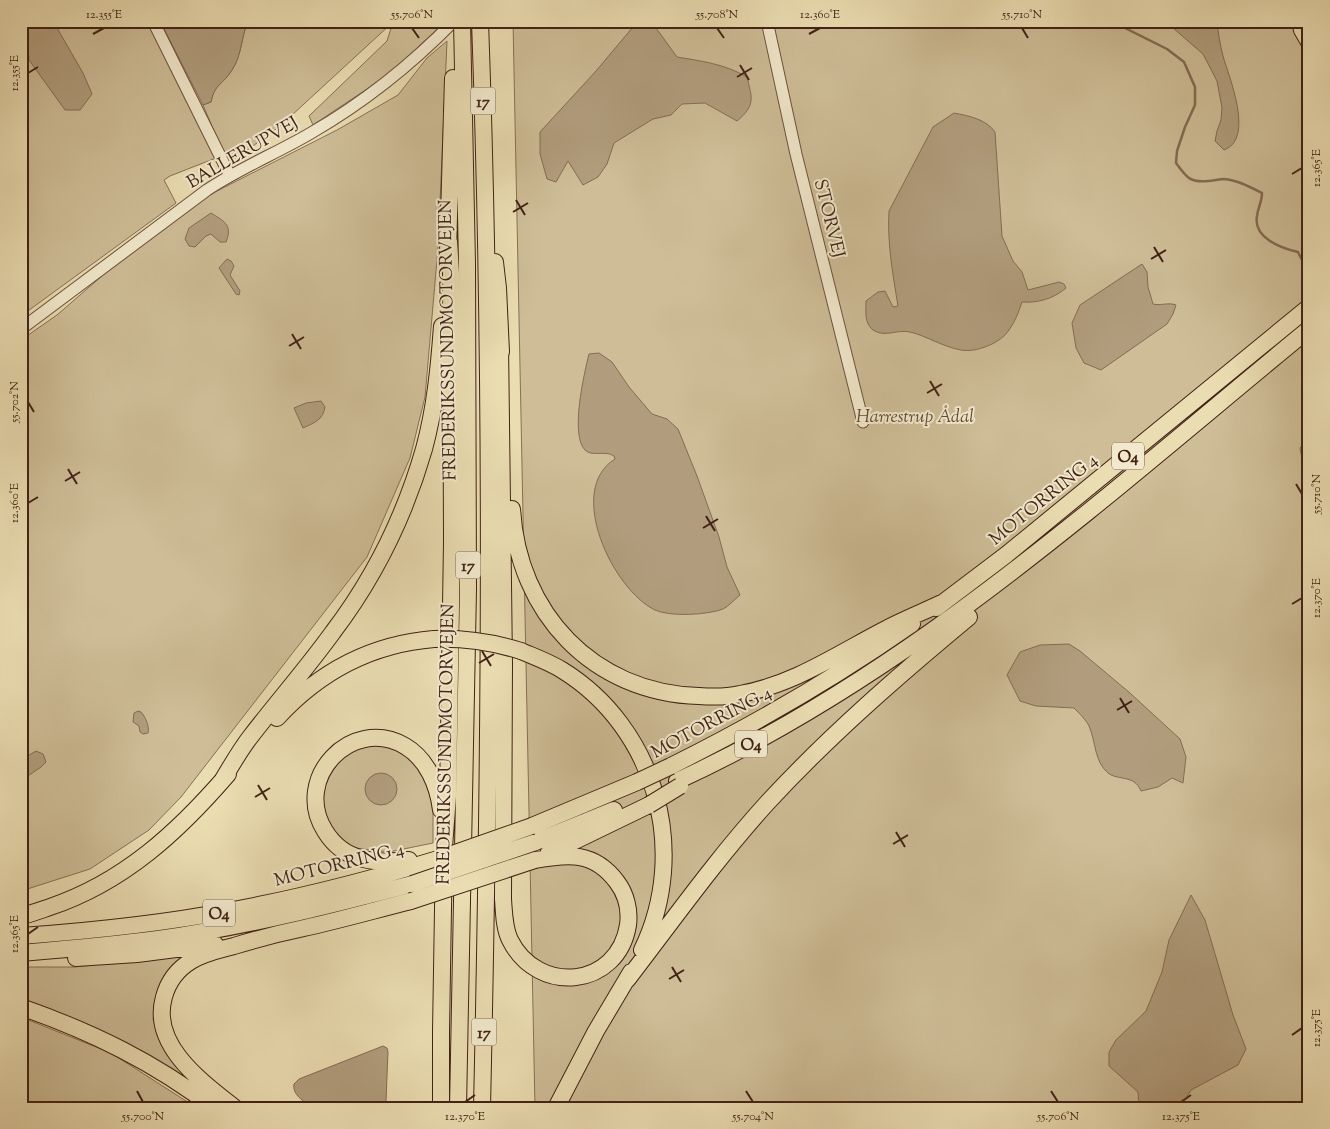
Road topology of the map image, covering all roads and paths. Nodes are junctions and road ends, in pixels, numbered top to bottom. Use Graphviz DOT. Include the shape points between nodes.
graph roads {
  1 [pos="154,21"];
  2 [pos="454,21"];
  3 [pos="462,21"];
  4 [pos="480,21"];
  5 [pos="767,21"];
  6 [pos="1300,21"];
  7 [pos="1309,42"];
  8 [pos="230,176"];
  9 [pos="485,180"];
  10 [pos="449,240"];
  11 [pos="1309,307"];
  12 [pos="21,329"];
  13 [pos="1309,329"];
  14 [pos="500,343"];
  15 [pos="863,422"];
  16 [pos="1093,506"];
  17 [pos="944,602"];
  18 [pos="676,778"];
  19 [pos="222,781"];
  20 [pos="644,794"];
  21 [pos="441,853"];
  22 [pos="535,860"];
  23 [pos="413,863"];
  24 [pos="21,916"];
  25 [pos="21,936"];
  26 [pos="264,937"];
  27 [pos="21,955"];
  28 [pos="627,980"];
  29 [pos="21,1007"];
  30 [pos="441,1032"];
  31 [pos="214,1108"];
  32 [pos="235,1108"];
  33 [pos="433,1108"];
  34 [pos="441,1108"];
  35 [pos="458,1108"];
  36 [pos="482,1108"];
  37 [pos="556,1108"];
  1 -- 8 [label="street"];
  2 -- 8 [label="street, BALLERUPVEJ" via="389,81 310,134"];
  2 -- 10 [label="highway"];
  3 -- 35 [label="highway, FREDERIKSSUNDMOTORVEJEN / 17" via="468,502"];
  4 -- 9 [label="highway, 17"];
  5 -- 15 [label="street, STORVEJ" via="796,154"];
  6 -- 7 [label="highway"];
  8 -- 12 [label="street, BALLERUPVEJ" via="182,208"];
  9 -- 14 [label="highway" via="498,288"];
  9 -- 36 [label="highway, 17" via="488,589"];
  10 -- 19 [label="highway" via="434,402 424,448 398,520 366,584 334,632 249,738"];
  10 -- 21 [label="highway" via="452,273 452,542 448,796"];
  11 -- 17 [label="highway, MOTORRING 4 / O4" via="1068,505"];
  13 -- 16 [label="highway, MOTORRING 4 / O4"];
  14 -- 17 [label="highway" via="506,383 513,525 519,557 527,581 556,628 600,667 655,692 705,697 740,694 801,675 883,630"];
  14 -- 22 [label="highway" via="505,921 509,939 519,954 545,974 562,978 596,971 620,950 626,935 629,918 621,888 599,864 585,858 572,855"];
  16 -- 18 [label="highway, MOTORRING 4 / O4" via="954,616 892,659 823,704 697,772"];
  16 -- 28 [label="highway" via="1039,558 874,697 802,767 725,852"];
  17 -- 18 [label="highway, MOTORRING 4 / O4" via="814,689 734,734"];
  18 -- 20 [label="highway, MOTORRING 4 / O4"];
  19 -- 24 [label="highway" via="182,824 127,869 64,902"];
  19 -- 28 [label="highway, bridge" via="306,690 362,655 391,645 434,638 498,644 562,671 601,702 618,721 653,784 663,834 662,883 652,928"];
  20 -- 21 [label="highway, MOTORRING 4 / O4, bridge"];
  20 -- 22 [label="highway"];
  20 -- 27 [label="highway, MOTORRING 4 / O4, bridge" via="533,843 412,884 222,928 159,939"];
  21 -- 23 [label="highway"];
  21 -- 23 [label="highway" via="440,798 423,762 399,743 369,738 355,741 331,758 322,772 315,799 322,826 339,847 360,858"];
  21 -- 30 [label="highway"];
  22 -- 26 [label="highway, bridge" via="411,901"];
  23 -- 25 [label="highway, MOTORRING 4 / O4" via="318,892 228,911 150,924"];
  26 -- 27 [label="highway" via="113,957 60,959"];
  26 -- 32 [label="highway" via="190,961 172,978 162,1006 163,1027 173,1049"];
  28 -- 37 [label="highway"];
  29 -- 31 [label="highway" via="66,1022 112,1043 154,1066"];
  30 -- 33 [label="highway"];
  30 -- 34 [label="highway"];
}
